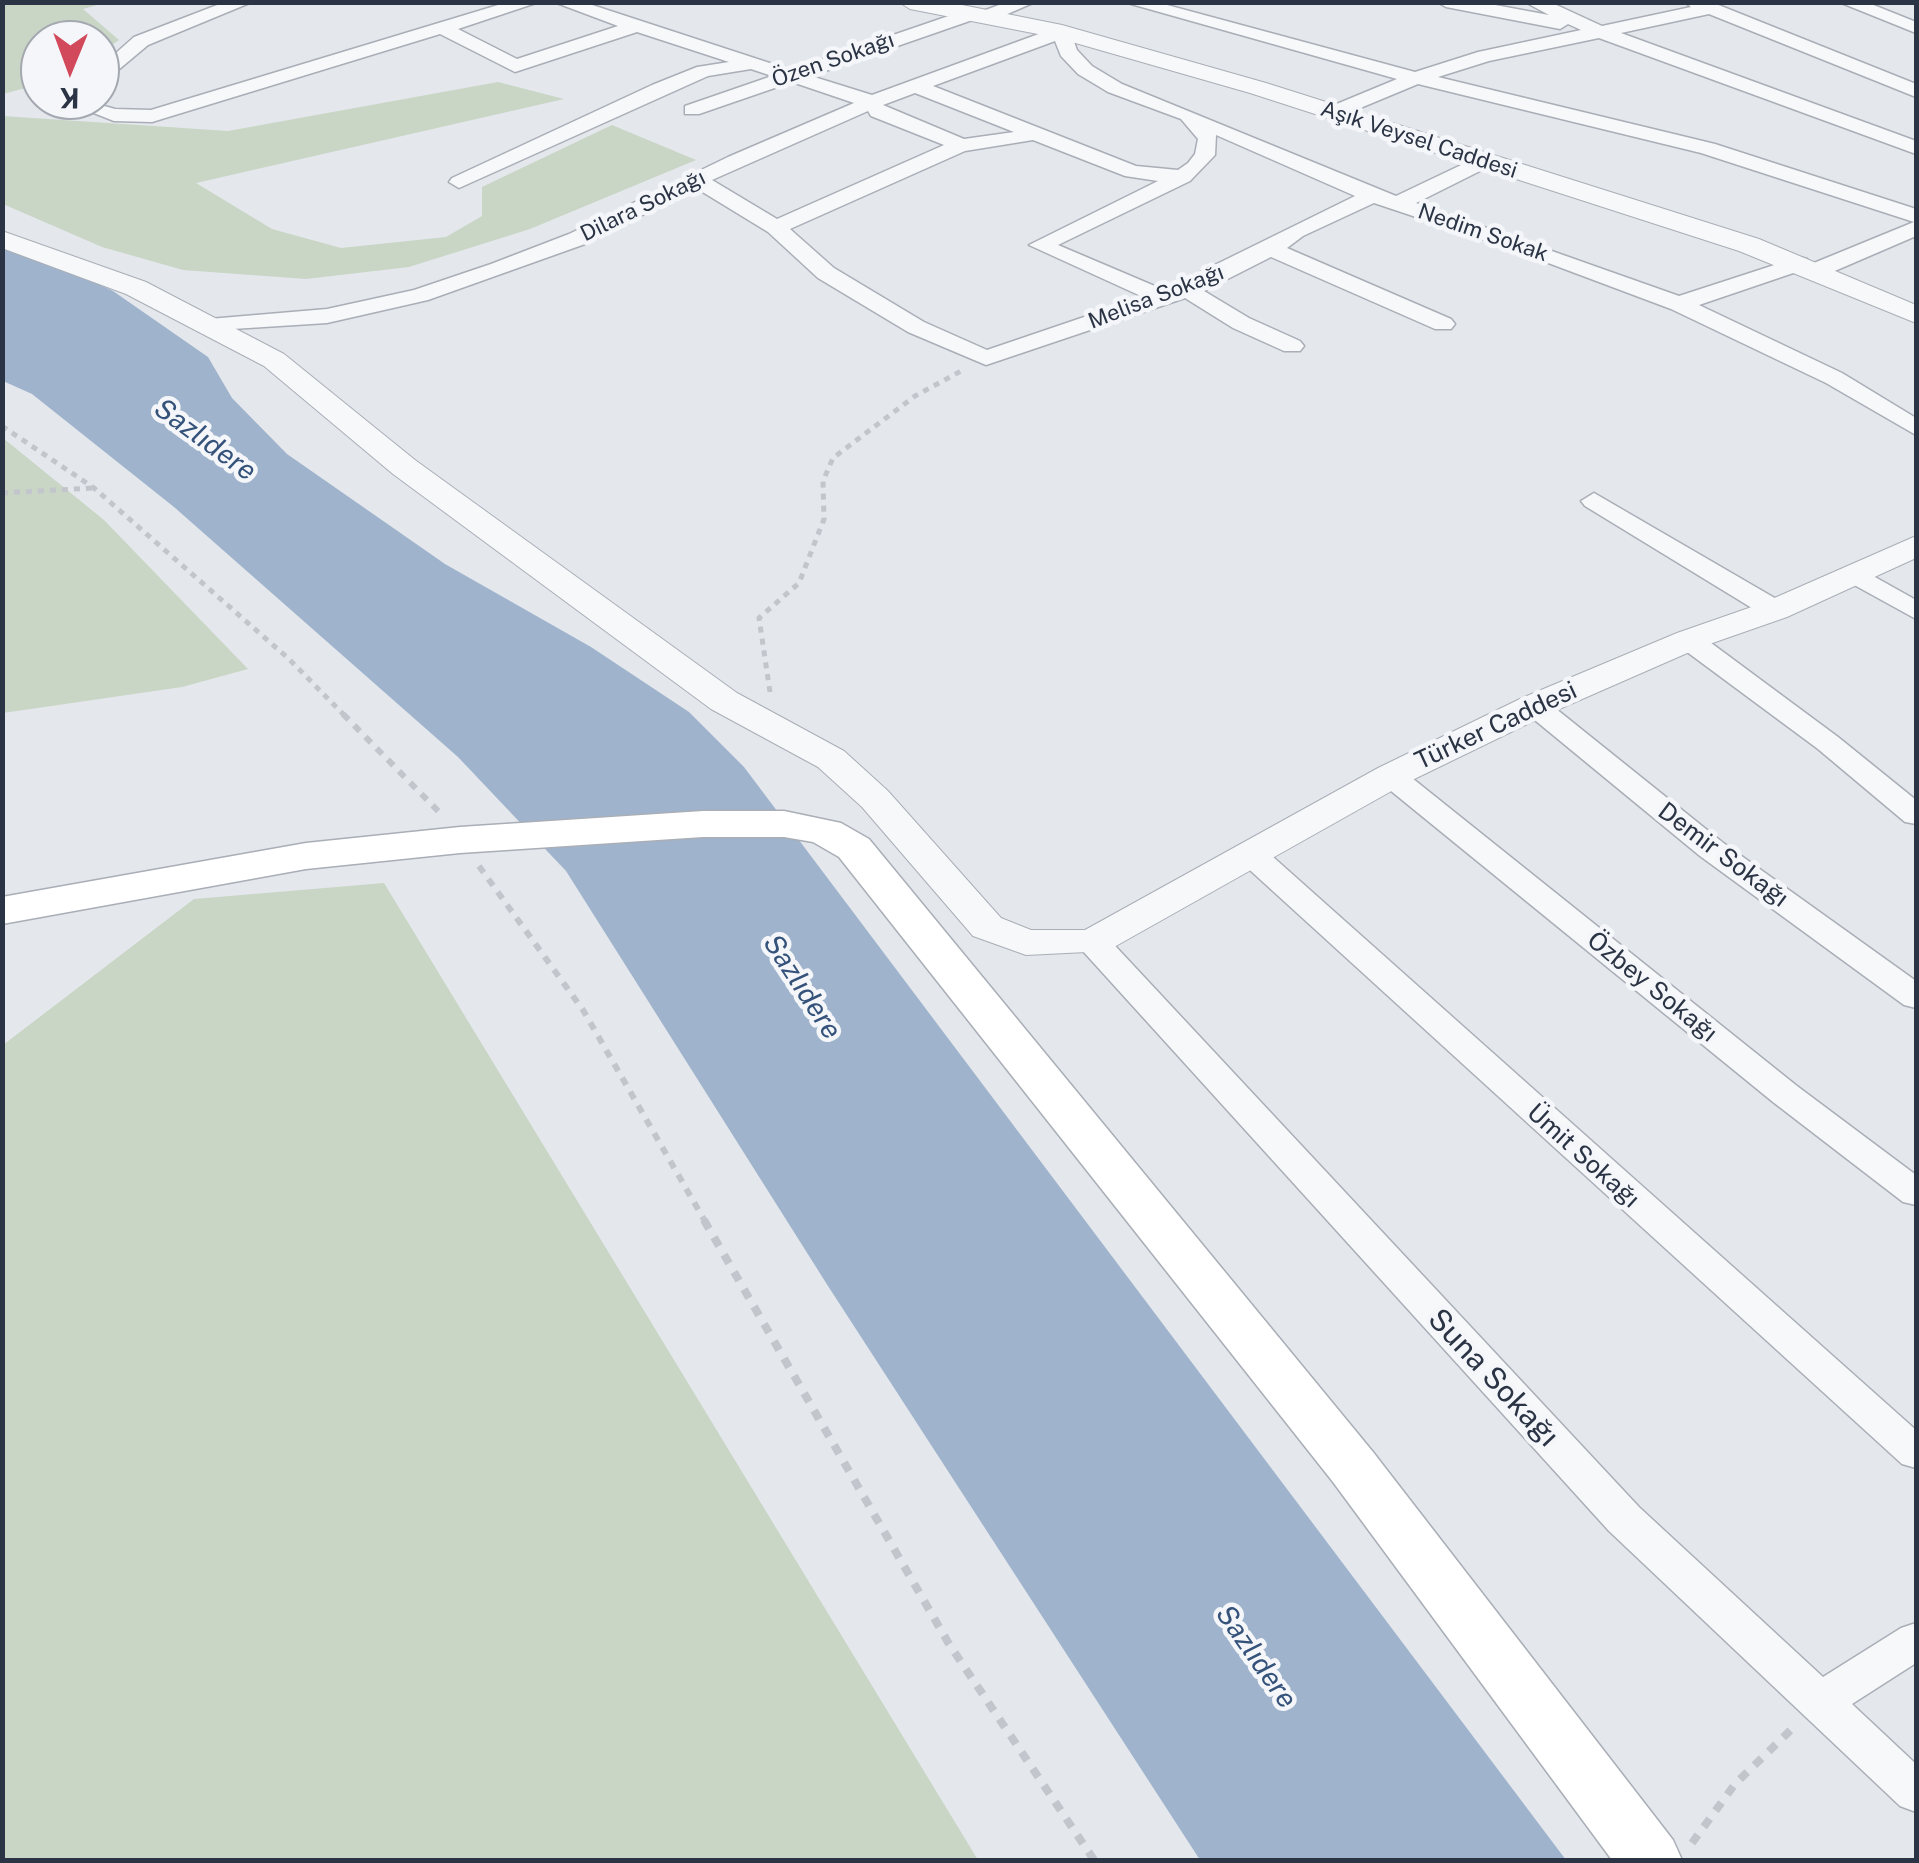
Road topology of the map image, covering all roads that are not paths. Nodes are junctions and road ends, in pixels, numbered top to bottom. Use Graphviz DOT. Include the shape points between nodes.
graph roads {
  1 [pos="243,2"];
  2 [pos="530,2"];
  3 [pos="563,2"];
  4 [pos="910,2"];
  5 [pos="1026,2"];
  6 [pos="1132,2"];
  7 [pos="1446,2"];
  8 [pos="1534,2"];
  9 [pos="1848,2"];
  10 [pos="1702,6"];
  11 [pos="982,14"];
  12 [pos="634,27"];
  13 [pos="442,28"];
  14 [pos="1916,28"];
  15 [pos="1598,30"];
  16 [pos="1062,32"];
  17 [pos="382,45"];
  18 [pos="120,59"];
  19 [pos="758,64"];
  20 [pos="790,73"];
  21 [pos="1416,78"];
  22 [pos="912,86"];
  23 [pos="1916,91"];
  24 [pos="278,96"];
  25 [pos="872,102"];
  26 [pos="692,110"];
  27 [pos="1334,112"];
  28 [pos="120,114"];
  29 [pos="1188,115"];
  30 [pos="1036,133"];
  31 [pos="962,145"];
  32 [pos="1916,148"];
  33 [pos="1485,161"];
  34 [pos="1184,177"];
  35 [pos="696,180"];
  36 [pos="458,182"];
  37 [pos="1373,196"];
  38 [pos="1397,204"];
  39 [pos="1916,216"];
  40 [pos="776,227"];
  41 [pos="1916,228"];
  42 [pos="2,240"];
  43 [pos="1271,249"];
  44 [pos="1807,268"];
  45 [pos="1187,290"];
  46 [pos="1163,298"];
  47 [pos="1679,304"];
  48 [pos="1916,315"];
  49 [pos="1443,324"];
  50 [pos="209,326"];
  51 [pos="1292,346"];
  52 [pos="1916,428"];
  53 [pos="1594,501"];
  54 [pos="1916,546"];
  55 [pos="1857,575"];
  56 [pos="1775,610"];
  57 [pos="1916,611"];
  58 [pos="1688,640"];
  59 [pos="1535,706"];
  60 [pos="1391,776"];
  61 [pos="1916,815"];
  62 [pos="1252,856"];
  63 [pos="2,910"];
  64 [pos="1093,942"];
  65 [pos="1916,997"];
  66 [pos="1916,1193"];
  67 [pos="1916,1453"];
  68 [pos="1916,1641"];
  69 [pos="1821,1700"];
  70 [pos="1916,1792"];
  71 [pos="1650,1860"];
  1 -- 18 [label="street" via="141,41"];
  2 -- 13 [label="street"];
  3 -- 12 [label="street"];
  4 -- 11 [label="street, Aşık Veysel Caddesi"];
  5 -- 11 [label="street, Özen Sokağı"];
  6 -- 21 [label="street"];
  7 -- 15 [label="street"];
  8 -- 15 [label="street"];
  9 -- 14 [label="street"];
  10 -- 15 [label="street"];
  10 -- 23 [label="street"];
  11 -- 16 [label="street, Aşık Veysel Caddesi"];
  11 -- 20 [label="street, Özen Sokağı"];
  12 -- 13 [label="street" via="515,66"];
  12 -- 19 [label="street"];
  13 -- 17 [label="street"];
  15 -- 21 [label="street"];
  15 -- 32 [label="street"];
  16 -- 22 [label="street, Dilara Sokağı"];
  16 -- 27 [label="street, Aşık Veysel Caddesi"];
  16 -- 29 [label="street, Nedim Sokak" via="1068,52 1085,70"];
  17 -- 24 [label="street"];
  17 -- 28 [label="street" via="152,116"];
  19 -- 20 [label="street"];
  19 -- 36 [label="street" via="689,77"];
  20 -- 25 [label="street"];
  20 -- 26 [label="street, Özen Sokağı"];
  21 -- 27 [label="street"];
  21 -- 39 [label="street" via="1708,148"];
  22 -- 25 [label="street, Dilara Sokağı"];
  22 -- 30 [label="street"];
  25 -- 31 [label="street" via="878,112"];
  25 -- 35 [label="street, Dilara Sokağı"];
  27 -- 33 [label="street, Aşık Veysel Caddesi"];
  29 -- 34 [label="street" via="1208,138 1205,155"];
  29 -- 37 [label="street, Nedim Sokak"];
  30 -- 31 [label="street"];
  30 -- 34 [label="street" via="1132,172"];
  31 -- 40 [label="street"];
  33 -- 38 [label="street"];
  33 -- 44 [label="street, Aşık Veysel Caddesi"];
  34 -- 46 [label="street" via="1040,245"];
  35 -- 40 [label="street"];
  35 -- 50 [label="street, Dilara Sokağı" via="578,239 420,295 327,316"];
  37 -- 38 [label="street, Nedim Sokak"];
  37 -- 43 [label="street, Melisa Sokağı"];
  38 -- 47 [label="street, Nedim Sokak"];
  40 -- 46 [label="street, Melisa Sokağı" via="826,273 916,328 986,358"];
  41 -- 44 [label="street"];
  42 -- 50 [label="street" via="136,288"];
  43 -- 45 [label="street, Melisa Sokağı"];
  43 -- 49 [label="street"];
  44 -- 47 [label="street"];
  44 -- 48 [label="street, Aşık Veysel Caddesi"];
  45 -- 46 [label="street, Melisa Sokağı"];
  45 -- 51 [label="street"];
  47 -- 52 [label="street, Nedim Sokak" via="1834,378"];
  50 -- 64 [label="street" via="274,360 418,478 724,701 831,759 875,799 987,927 1026,943"];
  53 -- 56 [label="street"];
  54 -- 55 [label="street, Türker Caddesi"];
  55 -- 56 [label="street, Türker Caddesi"];
  55 -- 57 [label="street"];
  56 -- 58 [label="street, Türker Caddesi"];
  58 -- 59 [label="street, Türker Caddesi"];
  58 -- 61 [label="street"];
  59 -- 60 [label="street, Türker Caddesi"];
  59 -- 65 [label="street, Demir Sokağı" via="1711,849"];
  60 -- 62 [label="street, Türker Caddesi"];
  60 -- 66 [label="street, Özbey Sokağı"];
  62 -- 64 [label="street, Türker Caddesi"];
  62 -- 67 [label="street, Ümit Sokağı"];
  63 -- 71 [label="main road" via="306,856 460,840 784,824 826,832 854,848 1353,1467"];
  64 -- 69 [label="street, Suna Sokağı" via="1624,1519"];
  68 -- 69 [label="street"];
  69 -- 70 [label="street, Suna Sokağı"];
}
